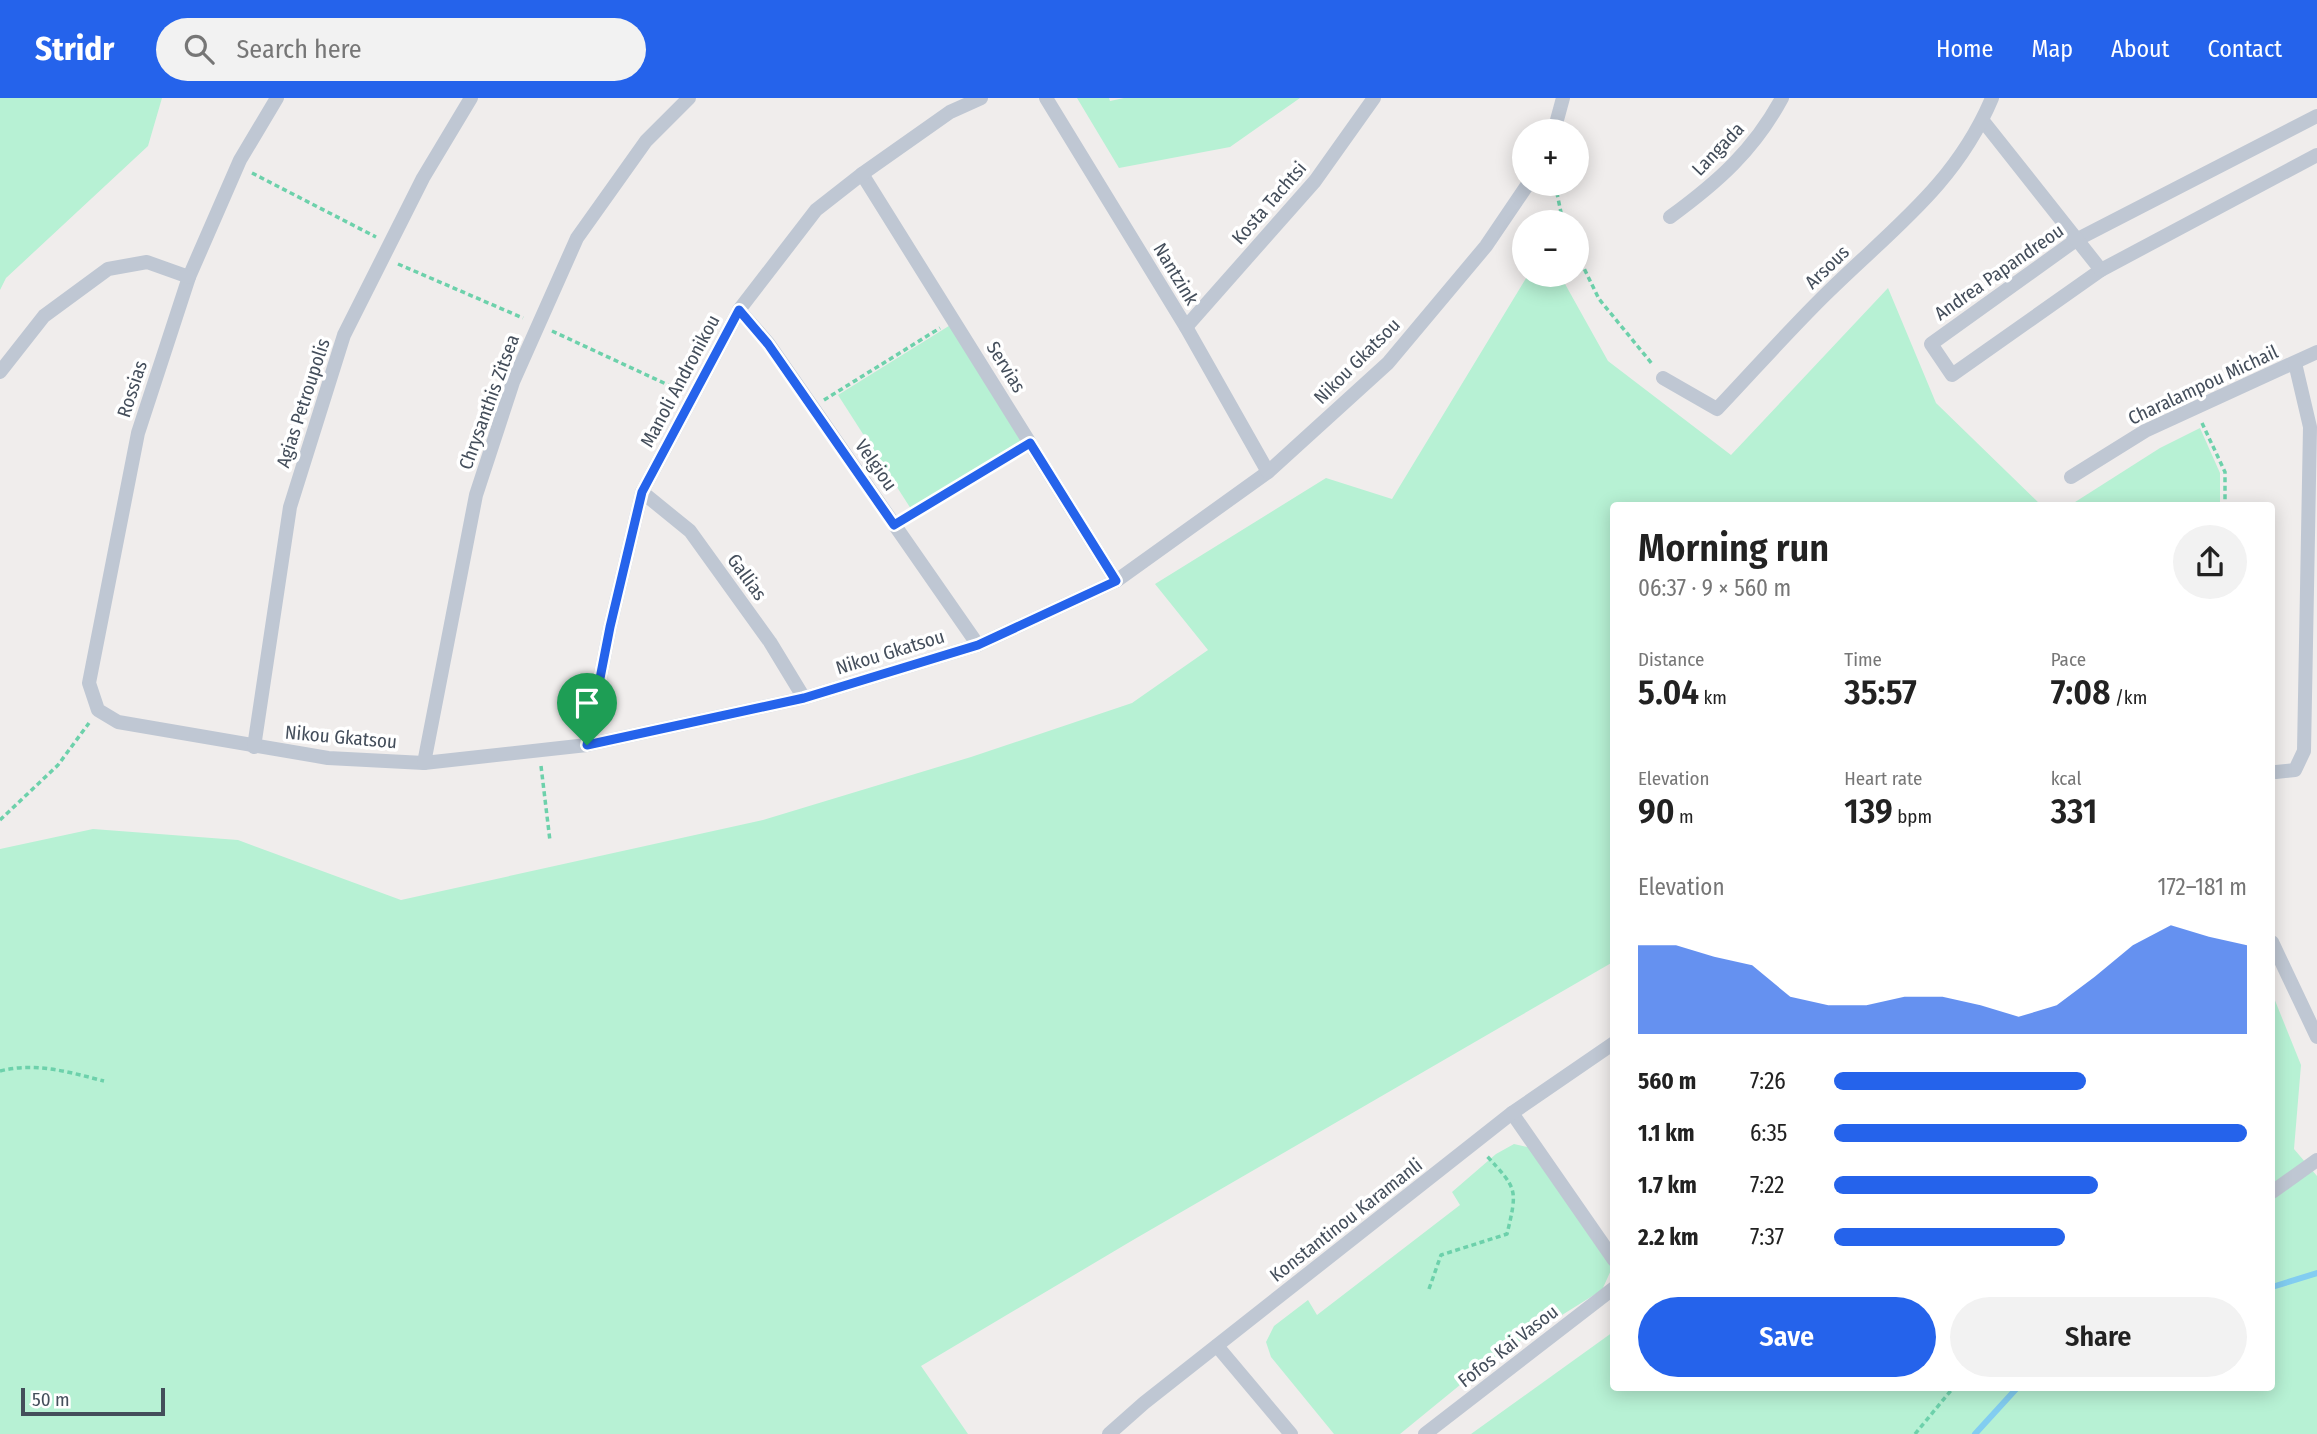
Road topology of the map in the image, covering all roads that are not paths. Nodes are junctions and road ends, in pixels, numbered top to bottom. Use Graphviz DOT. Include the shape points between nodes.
graph roads {
  1 [pos="277,98"];
  2 [pos="471,98"];
  3 [pos="689,98"];
  4 [pos="942,98"];
  5 [pos="981,98"];
  6 [pos="1046,98"];
  7 [pos="1374,98"];
  8 [pos="1563,98"];
  9 [pos="1782,98"];
  10 [pos="1992,98"];
  11 [pos="950,112"];
  12 [pos="2317,116"];
  13 [pos="1557,119"];
  14 [pos="1983,121"];
  15 [pos="2317,155"];
  16 [pos="862,174"];
  17 [pos="1520,196"];
  18 [pos="1670,217"];
  19 [pos="2076,240"];
  20 [pos="2101,270"];
  21 [pos="189,277"];
  22 [pos="739,310"];
  23 [pos="1186,327"];
  24 [pos="2317,352"];
  25 [pos="2295,363"];
  26 [pos="0,372"];
  27 [pos="1663,378"];
  28 [pos="1268,472"];
  29 [pos="2071,477"];
  30 [pos="642,492"];
  31 [pos="1116,581"];
  32 [pos="978,645"];
  33 [pos="804,698"];
  34 [pos="98,710"];
  35 [pos="587,745"];
  36 [pos="254,747"];
  37 [pos="424,763"];
  38 [pos="2276,772"];
  39 [pos="2275,948"];
  40 [pos="2317,1037"];
  41 [pos="1610,1046"];
  42 [pos="1512,1113"];
  43 [pos="2317,1160"];
  44 [pos="2275,1190"];
  45 [pos="1610,1255"];
  46 [pos="1610,1290"];
  47 [pos="1217,1346"];
  48 [pos="1109,1434"];
  49 [pos="1291,1434"];
  50 [pos="1426,1434"];
  1 -- 21 [label="street, Rossias" via="238,166"];
  2 -- 36 [label="street, Agias Petroupolis" via="423,178 344,335 290,507"];
  3 -- 37 [label="street, Chrysanthis Zitsea" via="646,141 577,238 513,382 476,495"];
  4 -- 11 [label="street"];
  5 -- 11 [label="street, Manoli Andronikou"];
  6 -- 23 [label="street, Nantzink"];
  7 -- 23 [label="street, Kosta Tachtsi" via="1315,181"];
  8 -- 13 [label="street"];
  9 -- 18 [label="street, Langada" via="1768,125 1738,161"];
  10 -- 14 [label="street, Arsous"];
  11 -- 16 [label="street, Manoli Andronikou"];
  12 -- 19 [label="street, Andrea Papandreou"];
  14 -- 19 [label="street"];
  14 -- 27 [label="street, Arsous" via="1952,170 1920,206 1827,293 1717,409"];
  15 -- 20 [label="street, Andrea Papandreou"];
  16 -- 22 [label="street, Manoli Andronikou" via="816,210"];
  16 -- 31 [label="street, Servias"];
  17 -- 28 [label="street, Nikou Gkatsou" via="1486,246 1388,363"];
  19 -- 20 [label="street"];
  19 -- 20 [label="street, Andrea Papandreou" via="1930,344 1952,375"];
  21 -- 26 [label="street" via="147,262 108,269 44,316"];
  21 -- 34 [label="street, Rossias" via="138,433 89,683"];
  22 -- 30 [label="street, Manoli Andronikou"];
  22 -- 32 [label="street, Velgiou" via="768,344"];
  23 -- 28 [label="street, Nantzink"];
  24 -- 25 [label="street, Charalampou Michail"];
  25 -- 29 [label="street, Charalampou Michail" via="2145,430"];
  25 -- 38 [label="street" via="2310,427 2304,751 2295,770"];
  28 -- 31 [label="street, Nikou Gkatsou"];
  30 -- 33 [label="street, Gallias" via="690,531"];
  30 -- 35 [label="street, Manoli Andronikou"];
  31 -- 32 [label="street, Nikou Gkatsou"];
  32 -- 33 [label="street, Nikou Gkatsou"];
  33 -- 35 [label="street, Nikou Gkatsou"];
  34 -- 36 [label="street, Nikou Gkatsou" via="118,722"];
  35 -- 37 [label="street, Nikou Gkatsou"];
  36 -- 37 [label="street, Nikou Gkatsou" via="328,758"];
  39 -- 40 [label="street"];
  41 -- 42 [label="street, Konstantinou Karamanli"];
  42 -- 45 [label="street"];
  42 -- 47 [label="street, Konstantinou Karamanli"];
  43 -- 44 [label="street"];
  46 -- 50 [label="street, Fofos Kai Vasou"];
  47 -- 48 [label="street, Konstantinou Karamanli"];
  47 -- 49 [label="street"];
}
